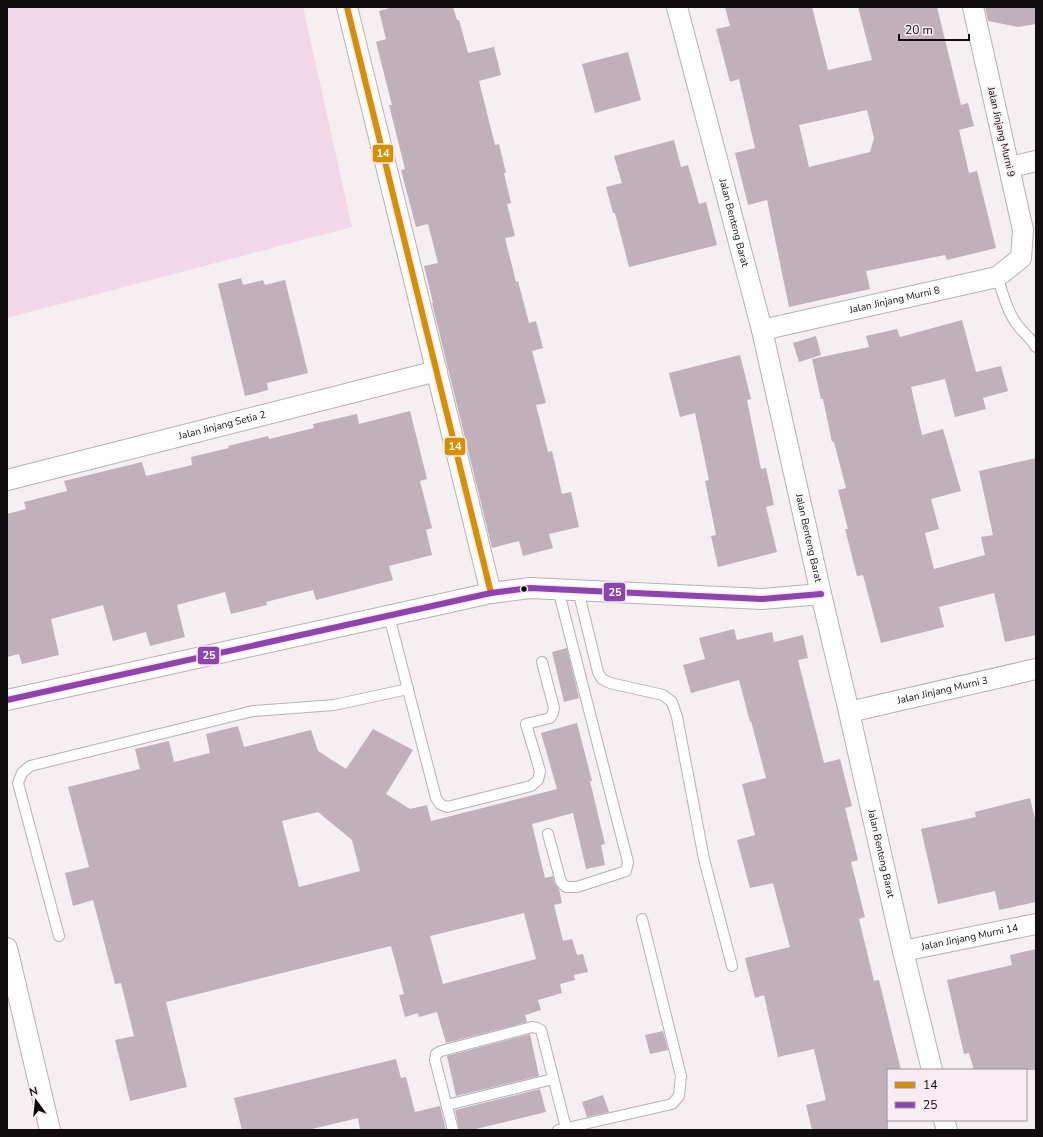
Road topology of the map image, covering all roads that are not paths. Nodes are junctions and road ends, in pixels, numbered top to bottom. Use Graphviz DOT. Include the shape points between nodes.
graph roads {
  1 [pos="347,7"];
  2 [pos="677,7"];
  3 [pos="973,7"];
  4 [pos="1036,161"];
  5 [pos="1010,167"];
  6 [pos="1021,258"];
  7 [pos="998,277"];
  8 [pos="762,330"];
  9 [pos="1036,347"];
  10 [pos="437,371"];
  11 [pos="7,480"];
  12 [pos="558,589"];
  13 [pos="578,590"];
  14 [pos="491,593"];
  15 [pos="821,594"];
  16 [pos="389,616"];
  17 [pos="542,662"];
  18 [pos="1036,669"];
  19 [pos="408,689"];
  20 [pos="7,700"];
  21 [pos="849,712"];
  22 [pos="548,834"];
  23 [pos="642,919"];
  24 [pos="1036,924"];
  25 [pos="59,936"];
  26 [pos="7,948"];
  27 [pos="903,951"];
  28 [pos="732,966"];
  29 [pos="932,1069"];
  30 [pos="553,1079"];
  31 [pos="447,1105"];
  32 [pos="562,1129"];
  33 [pos="50,1130"];
  34 [pos="453,1130"];
  1 -- 10 [label="street"];
  2 -- 8 [label="street, Jalan Benteng Barat"];
  3 -- 5 [label="street, Jalan Jinjang Murni 9"];
  4 -- 5 [label="street"];
  5 -- 6 [label="street, Jalan Jinjang Murni 9" via="1023,230"];
  6 -- 7 [label="street, Jalan Jinjang Murni 8"];
  7 -- 8 [label="street, Jalan Jinjang Murni 8"];
  7 -- 9 [label="lane" via="1015,322"];
  8 -- 15 [label="street, Jalan Benteng Barat"];
  10 -- 11 [label="street, Jalan Jinjang Setia 2"];
  10 -- 14 [label="street"];
  12 -- 13 [label="street"];
  12 -- 14 [label="street" via="530,588"];
  12 -- 22 [label="lane" via="628,862 626,871 576,887 566,887 561,882"];
  13 -- 15 [label="street" via="762,599"];
  13 -- 28 [label="lane" via="598,672 602,679 663,695 672,702 677,716 704,859"];
  14 -- 16 [label="street"];
  15 -- 21 [label="street, Jalan Benteng Barat"];
  16 -- 19 [label="lane"];
  16 -- 20 [label="street"];
  17 -- 19 [label="lane" via="554,708 553,713 550,718 526,724 540,771 538,780 531,786 448,807 440,804 436,798"];
  18 -- 21 [label="street, Jalan Jinjang Murni 3"];
  19 -- 25 [label="lane" via="334,705 254,711 30,766 22,773 18,783"];
  21 -- 27 [label="street, Jalan Benteng Barat"];
  23 -- 32 [label="lane" via="681,1076 679,1096 672,1104"];
  24 -- 27 [label="street, Jalan Jinjang Murni 14"];
  26 -- 33 [label="street"];
  27 -- 29 [label="street, Jalan Benteng Barat"];
  30 -- 31 [label="lane"];
  30 -- 31 [label="lane" via="540,1030 532,1027 436,1054 435,1060"];
  30 -- 32 [label="lane"];
  31 -- 34 [label="lane"];
}
